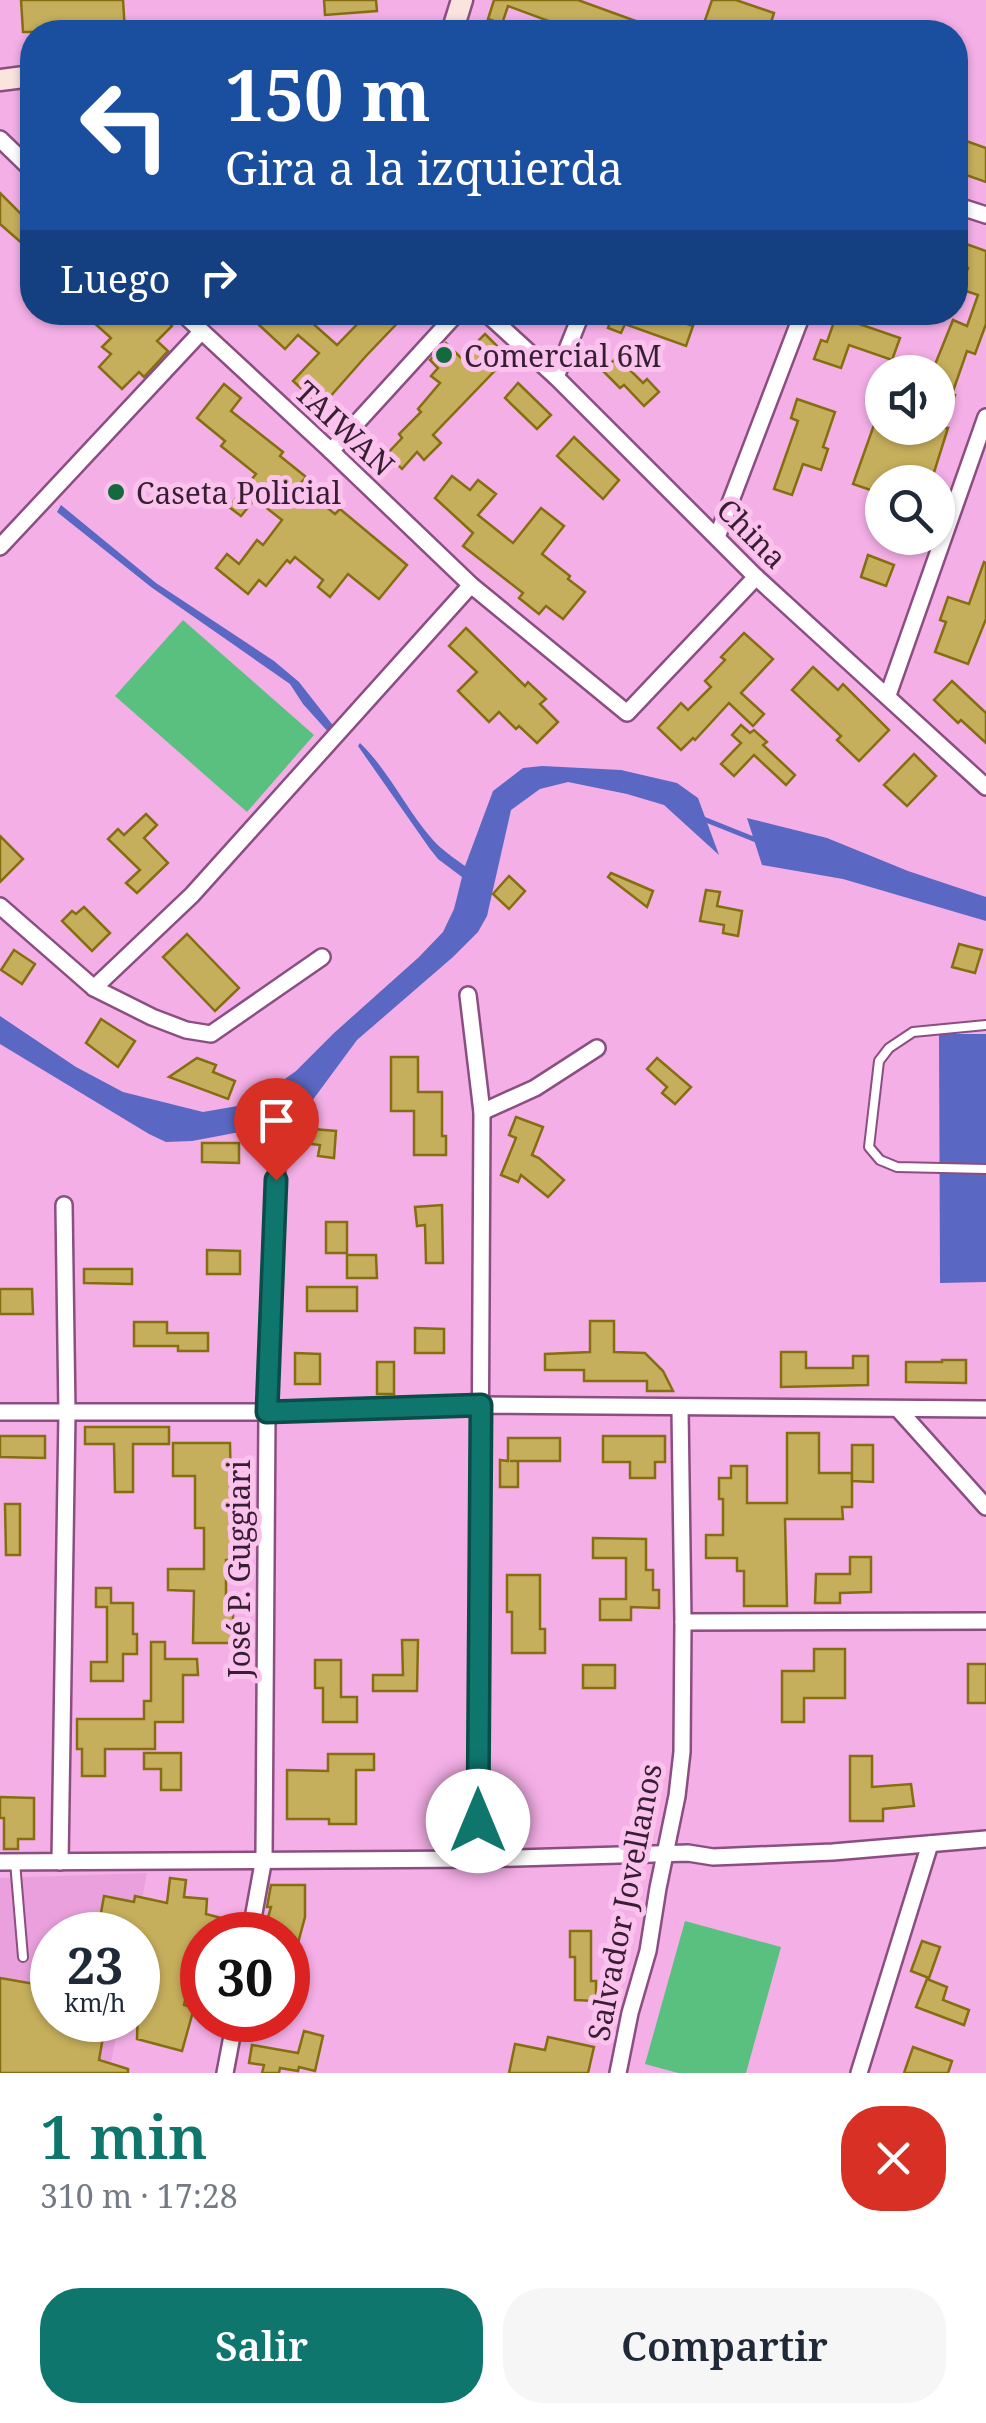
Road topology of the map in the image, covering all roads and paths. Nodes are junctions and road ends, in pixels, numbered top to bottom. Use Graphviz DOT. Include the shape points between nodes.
graph roads {
  1 [pos="0,139"];
  2 [pos="20,158"];
  3 [pos="194,325"];
  4 [pos="446,325"];
  5 [pos="499,325"];
  6 [pos="577,325"];
  7 [pos="798,325"];
  8 [pos="201,332"];
  9 [pos="556,378"];
  10 [pos="986,416"];
  11 [pos="332,451"];
  12 [pos="717,537"];
  13 [pos="0,547"];
  14 [pos="756,577"];
  15 [pos="472,585"];
  16 [pos="888,696"];
  17 [pos="986,787"];
  18 [pos="0,906"];
  19 [pos="322,956"];
  20 [pos="94,988"];
  21 [pos="468,995"];
  22 [pos="986,1025"];
  23 [pos="597,1048"];
  24 [pos="482,1112"];
  25 [pos="278,1142"];
  26 [pos="986,1169"];
  27 [pos="64,1205"];
  28 [pos="481,1405"];
  29 [pos="680,1408"];
  30 [pos="898,1409"];
  31 [pos="986,1409"];
  32 [pos="0,1412"];
  33 [pos="267,1412"];
  34 [pos="66,1413"];
  35 [pos="986,1507"];
  36 [pos="986,1621"];
  37 [pos="683,1622"];
  38 [pos="986,1839"];
  39 [pos="930,1844"];
  40 [pos="665,1854"];
  41 [pos="264,1858"];
  42 [pos="478,1858"];
  43 [pos="8,1862"];
  44 [pos="60,1862"];
  45 [pos="254,1912"];
  46 [pos="24,1957"];
  47 [pos="231,2042"];
  48 [pos="225,2073"];
  49 [pos="618,2073"];
  50 [pos="860,2073"];
  1 -- 2 [label="street"];
  3 -- 8 [label="street, TAIWAN"];
  4 -- 11 [label="street"];
  5 -- 9 [label="street, China"];
  6 -- 9 [label="street"];
  7 -- 12 [label="street"];
  8 -- 11 [label="street, TAIWAN"];
  8 -- 13 [label="street"];
  9 -- 12 [label="street, China"];
  10 -- 16 [label="street"];
  11 -- 15 [label="street, TAIWAN"];
  12 -- 14 [label="street, China"];
  14 -- 15 [label="street, TAIWAN" via="627,714"];
  14 -- 16 [label="street, China"];
  15 -- 20 [label="street" via="192,896"];
  16 -- 17 [label="street, China"];
  18 -- 20 [label="street"];
  19 -- 20 [label="street" via="211,1034 152,1017"];
  21 -- 24 [label="street"];
  22 -- 26 [label="lane" via="913,1032 889,1048 879,1060 869,1147 897,1167"];
  23 -- 24 [label="street"];
  24 -- 28 [label="street"];
  25 -- 33 [label="street, José P. Guggiari"];
  27 -- 34 [label="street"];
  28 -- 29 [label="street"];
  28 -- 33 [label="street"];
  28 -- 42 [label="street"];
  29 -- 30 [label="street"];
  29 -- 37 [label="street, Salvador Jovellanos"];
  30 -- 31 [label="street"];
  30 -- 35 [label="street"];
  32 -- 34 [label="street"];
  33 -- 34 [label="street"];
  33 -- 41 [label="street, José P. Guggiari"];
  34 -- 44 [label="street"];
  36 -- 37 [label="street"];
  37 -- 40 [label="street, Salvador Jovellanos" via="682,1752"];
  38 -- 39 [label="street"];
  39 -- 40 [label="street"];
  39 -- 50 [label="street"];
  40 -- 42 [label="street"];
  40 -- 49 [label="street, Salvador Jovellanos"];
  41 -- 42 [label="street"];
  41 -- 44 [label="street"];
  41 -- 45 [label="street, José P. Guggiari"];
  43 -- 44 [label="street"];
  43 -- 46 [label="lane"];
  47 -- 48 [label="street"];
}
